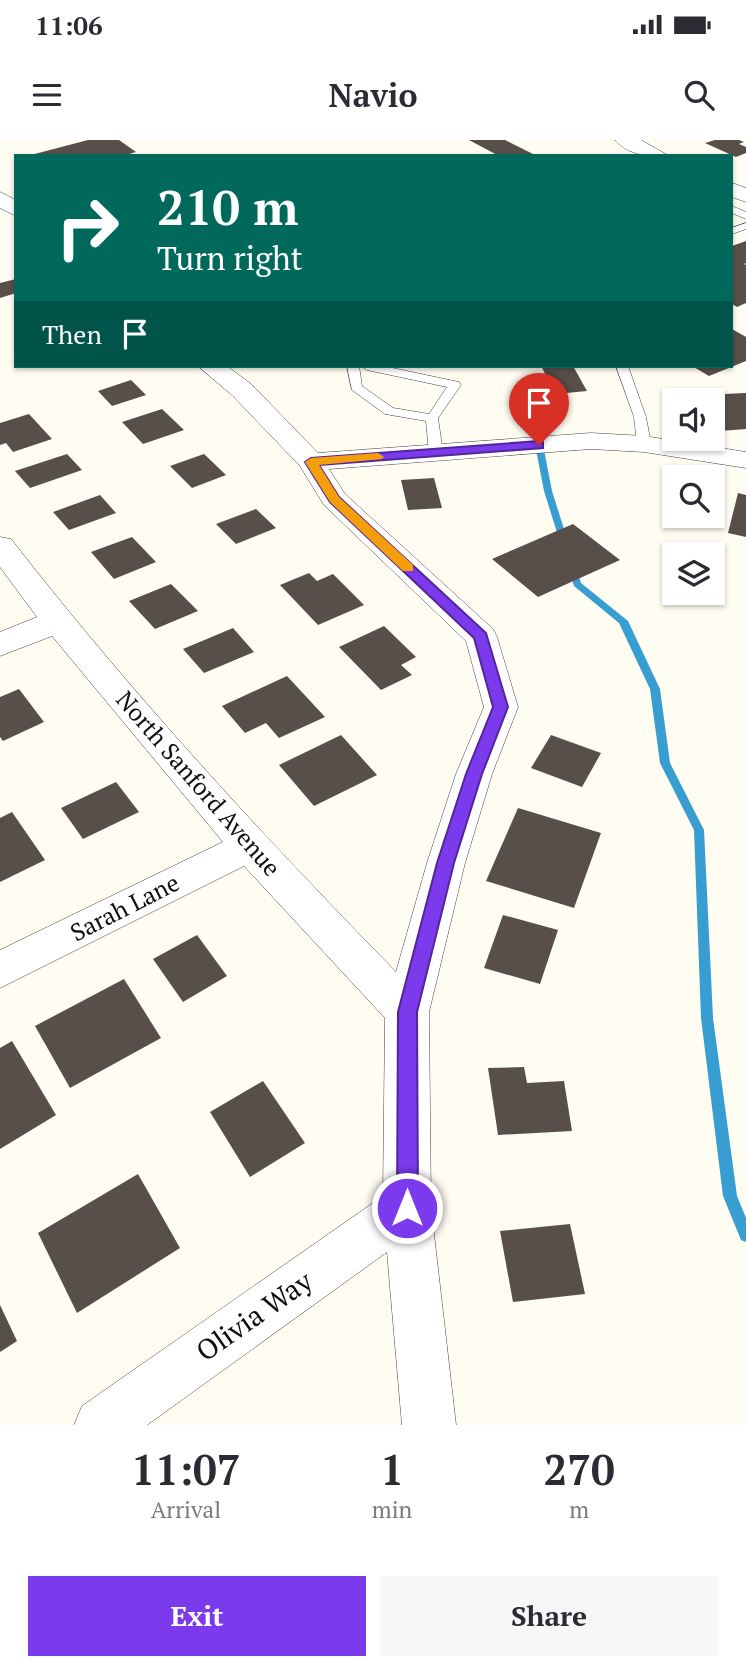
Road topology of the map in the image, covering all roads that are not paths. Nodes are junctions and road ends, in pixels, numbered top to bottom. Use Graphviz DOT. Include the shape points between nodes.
graph roads {
  1 [pos="625,140"];
  2 [pos="655,154"];
  3 [pos="214,368"];
  4 [pos="353,368"];
  5 [pos="376,368"];
  6 [pos="623,368"];
  7 [pos="432,418"];
  8 [pos="644,444"];
  9 [pos="436,453"];
  10 [pos="746,460"];
  11 [pos="311,462"];
  12 [pos="0,546"];
  13 [pos="57,621"];
  14 [pos="0,645"];
  15 [pos="249,846"];
  16 [pos="0,970"];
  17 [pos="407,1012"];
  18 [pos="407,1208"];
  19 [pos="101,1425"];
  20 [pos="429,1425"];
  1 -- 2 [label="street"];
  3 -- 11 [label="street" via="242,390"];
  4 -- 7 [label="lane" via="356,387 389,411"];
  5 -- 7 [label="lane" via="456,385"];
  6 -- 8 [label="lane"];
  7 -- 9 [label="lane"];
  8 -- 9 [label="street" via="591,441"];
  8 -- 10 [label="street"];
  9 -- 11 [label="street"];
  11 -- 17 [label="street" via="334,499 481,637 501,707 446,863"];
  12 -- 13 [label="street, North Sanford Avenue"];
  13 -- 14 [label="street"];
  13 -- 15 [label="street, North Sanford Avenue"];
  15 -- 16 [label="street, Sarah Lane"];
  15 -- 17 [label="street, North Sanford Avenue"];
  17 -- 18 [label="street"];
  18 -- 19 [label="street, Olivia Way"];
  18 -- 20 [label="street"];
}
